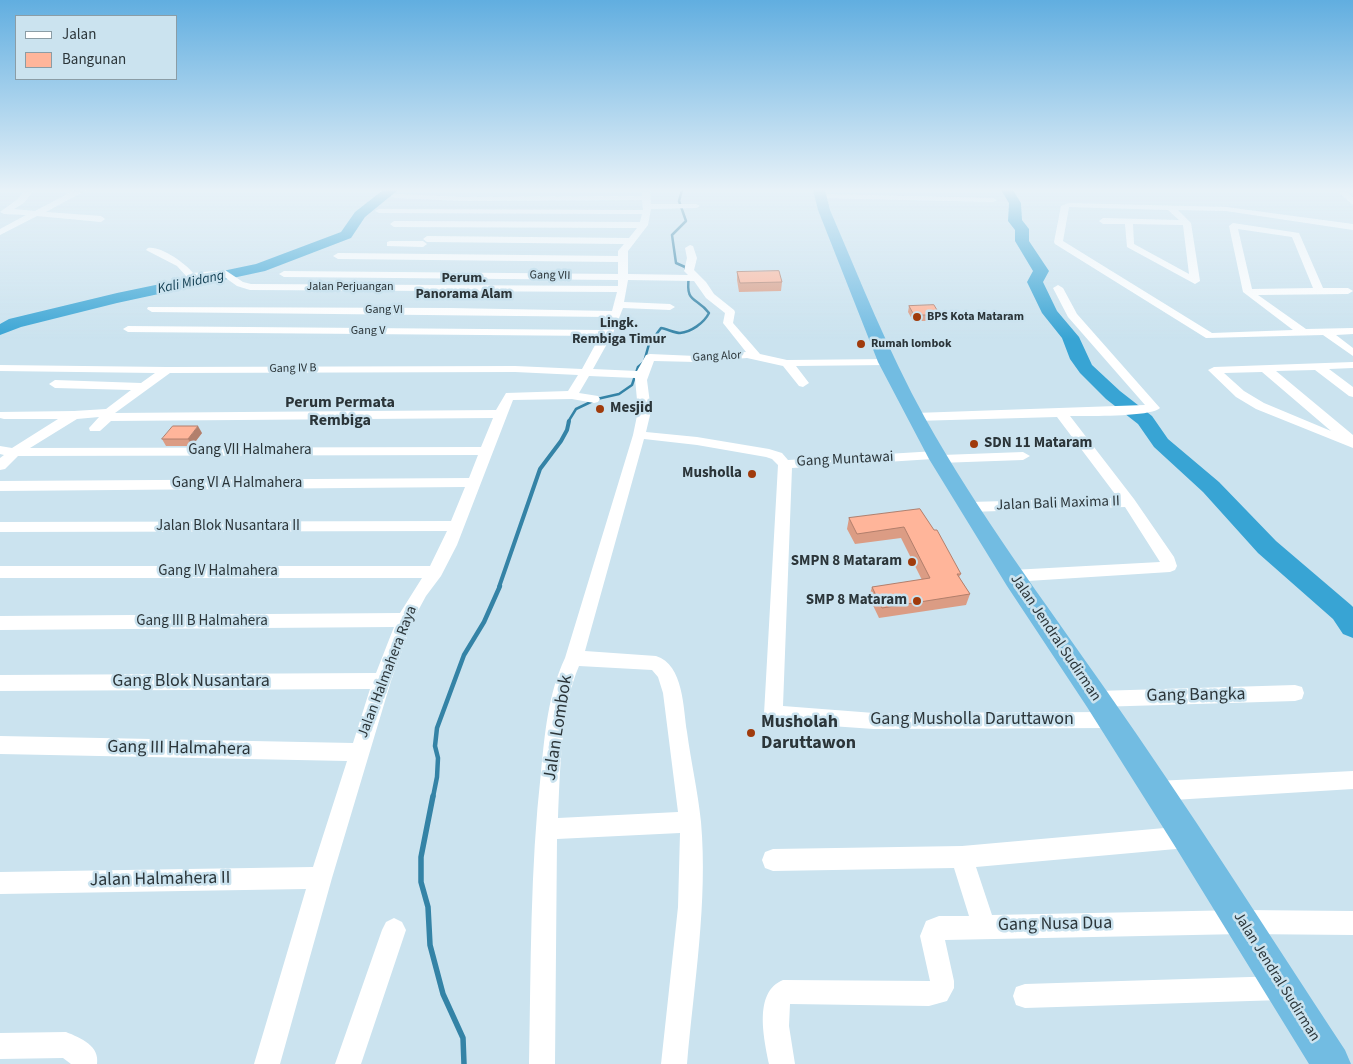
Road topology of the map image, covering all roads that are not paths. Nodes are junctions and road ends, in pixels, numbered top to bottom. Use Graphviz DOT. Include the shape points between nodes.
graph roads {
  1 [pos="427,240"];
  2 [pos="838,240"];
  3 [pos="1058,240"];
  4 [pos="1130,240"];
  5 [pos="1189,240"];
  6 [pos="1236,240"];
  7 [pos="1298,240"];
  8 [pos="631,241"];
  9 [pos="425,242"];
  10 [pos="390,244"];
  11 [pos="690,248"];
  12 [pos="151,250"];
  13 [pos="338,256"];
  14 [pos="414,256"];
  15 [pos="623,259"];
  16 [pos="284,274"];
  17 [pos="692,278"];
  18 [pos="623,283"];
  19 [pos="1058,288"];
  20 [pos="1319,291"];
  21 [pos="1348,291"];
  22 [pos="1248,292"];
  23 [pos="374,299"];
  24 [pos="670,307"];
  25 [pos="152,309"];
  26 [pos="617,310"];
  27 [pos="128,329"];
  28 [pos="1353,331"];
  29 [pos="1325,332"];
  30 [pos="608,333"];
  31 [pos="1304,333"];
  32 [pos="1353,353"];
  33 [pos="756,356"];
  34 [pos="887,362"];
  35 [pos="787,363"];
  36 [pos="1353,365"];
  37 [pos="1317,366"];
  38 [pos="0,368"];
  39 [pos="1265,368"];
  40 [pos="167,370"];
  41 [pos="587,371"];
  42 [pos="637,375"];
  43 [pos="512,382"];
  44 [pos="803,383"];
  45 [pos="55,384"];
  46 [pos="145,387"];
  47 [pos="1353,393"];
  48 [pos="572,394"];
  49 [pos="594,399"];
  50 [pos="1061,413"];
  51 [pos="501,414"];
  52 [pos="4,415"];
  53 [pos="74,415"];
  54 [pos="915,417"];
  55 [pos="95,428"];
  56 [pos="639,435"];
  57 [pos="1353,443"];
  58 [pos="0,450"];
  59 [pos="486,451"];
  60 [pos="14,452"];
  61 [pos="1023,456"];
  62 [pos="937,457"];
  63 [pos="785,464"];
  64 [pos="0,466"];
  65 [pos="475,482"];
  66 [pos="0,486"];
  67 [pos="1129,502"];
  68 [pos="968,507"];
  69 [pos="457,526"];
  70 [pos="0,527"];
  71 [pos="0,572"];
  72 [pos="436,572"];
  73 [pos="1012,576"];
  74 [pos="405,620"];
  75 [pos="0,623"];
  76 [pos="574,658"];
  77 [pos="382,681"];
  78 [pos="0,683"];
  79 [pos="1295,693"];
  80 [pos="1097,698"];
  81 [pos="1111,720"];
  82 [pos="0,745"];
  83 [pos="358,752"];
  84 [pos="1353,780"];
  85 [pos="1157,791"];
  86 [pos="690,822"];
  87 [pos="546,829"];
  88 [pos="1187,837"];
  89 [pos="962,857"];
  90 [pos="774,860"];
  91 [pos="321,878"];
  92 [pos="0,883"];
  93 [pos="1242,922"];
  94 [pos="1353,923"];
  95 [pos="984,926"];
  96 [pos="394,930"];
  97 [pos="1283,988"];
  98 [pos="1025,996"];
  99 [pos="0,1046"];
  100 [pos="84,1064"];
  101 [pos="267,1064"];
  102 [pos="348,1064"];
  103 [pos="542,1064"];
  104 [pos="674,1064"];
  105 [pos="782,1064"];
  106 [pos="1332,1064"];
  1 -- 9 [label="street"];
  2 -- 34 [label="highway, Jalan Jendral Sudirman"];
  3 -- 31 [label="street" via="1210,336"];
  4 -- 5 [label="street" via="1130,245 1195,281"];
  6 -- 22 [label="street"];
  7 -- 20 [label="street"];
  8 -- 9 [label="street"];
  8 -- 15 [label="street" via="623,251"];
  9 -- 10 [label="street"];
  9 -- 14 [label="street"];
  11 -- 17 [label="street" via="689,271"];
  12 -- 23 [label="street, Jalan Perjuangan" via="180,264 191,276 229,276 250,287"];
  13 -- 14 [label="street"];
  14 -- 15 [label="street"];
  15 -- 18 [label="street"];
  16 -- 18 [label="street, Gang VII"];
  17 -- 18 [label="street, Gang VII"];
  17 -- 33 [label="street" via="727,308 730,312 728,323"];
  18 -- 23 [label="street, Jalan Perjuangan"];
  18 -- 26 [label="street"];
  19 -- 50 [label="street" via="1072,316 1154,408"];
  20 -- 21 [label="street"];
  20 -- 22 [label="street"];
  22 -- 31 [label="street"];
  23 -- 25 [label="street, Gang VI"];
  23 -- 26 [label="street, Gang VI"];
  24 -- 26 [label="street, Gang VI"];
  26 -- 30 [label="street"];
  27 -- 30 [label="street, Gang V"];
  28 -- 29 [label="street"];
  29 -- 31 [label="street"];
  29 -- 32 [label="street"];
  30 -- 41 [label="street"];
  33 -- 35 [label="street, Gang Alor"];
  33 -- 42 [label="street, Gang Alor" via="650,357"];
  34 -- 35 [label="street, Gang Alor"];
  34 -- 54 [label="highway, Jalan Jendral Sudirman"];
  35 -- 44 [label="street"];
  36 -- 37 [label="street"];
  37 -- 39 [label="street"];
  37 -- 47 [label="street"];
  38 -- 40 [label="street, Gang IV B"];
  39 -- 57 [label="street"];
  39 -- 57 [label="street" via="1214,370 1240,394 1260,406"];
  40 -- 43 [label="street, Gang IV B"];
  40 -- 46 [label="street"];
  41 -- 42 [label="street"];
  41 -- 43 [label="street, Gang IV B"];
  41 -- 48 [label="street"];
  42 -- 56 [label="street, Jalan Lombok" via="645,405"];
  43 -- 48 [label="street"];
  43 -- 51 [label="street, Jalan Halmahera Raya"];
  45 -- 46 [label="street"];
  46 -- 53 [label="street" via="109,412"];
  48 -- 49 [label="street"];
  50 -- 54 [label="street"];
  50 -- 67 [label="street, Jalan Bali Maxima II"];
  51 -- 55 [label="street" via="110,417"];
  51 -- 59 [label="street, Jalan Halmahera Raya"];
  52 -- 53 [label="street"];
  53 -- 60 [label="street"];
  54 -- 62 [label="highway, Jalan Jendral Sudirman"];
  56 -- 63 [label="street, Gang Muntawai" via="769,453"];
  56 -- 76 [label="street, Jalan Lombok"];
  58 -- 60 [label="street, Gang VII Halmahera"];
  59 -- 60 [label="street, Gang VII Halmahera"];
  59 -- 65 [label="street, Jalan Halmahera Raya"];
  60 -- 64 [label="street"];
  61 -- 62 [label="street, Gang Muntawai"];
  62 -- 63 [label="street, Gang Muntawai"];
  62 -- 68 [label="highway, Jalan Jendral Sudirman"];
  63 -- 81 [label="street, Gang Musholla Daruttawon" via="773,714 874,721"];
  65 -- 66 [label="street, Gang VI A Halmahera"];
  65 -- 69 [label="street, Jalan Halmahera Raya"];
  67 -- 68 [label="street, Jalan Bali Maxima II"];
  67 -- 73 [label="street" via="1169,566"];
  68 -- 73 [label="highway, Jalan Jendral Sudirman"];
  69 -- 70 [label="street, Jalan Blok Nusantara II"];
  69 -- 72 [label="street, Jalan Halmahera Raya"];
  71 -- 72 [label="street, Gang IV Halmahera"];
  72 -- 74 [label="street, Jalan Halmahera Raya" via="420,592"];
  73 -- 80 [label="highway, Jalan Jendral Sudirman"];
  74 -- 75 [label="street, Gang III B Halmahera"];
  74 -- 77 [label="street, Jalan Halmahera Raya"];
  76 -- 86 [label="street" via="656,664 664,669 674,701"];
  76 -- 87 [label="street, Jalan Lombok" via="566,672 556,726"];
  77 -- 78 [label="street, Gang Blok Nusantara"];
  77 -- 83 [label="street, Jalan Halmahera Raya"];
  79 -- 80 [label="street, Gang Bangka"];
  80 -- 81 [label="highway, Jalan Jendral Sudirman"];
  81 -- 85 [label="highway, Jalan Jendral Sudirman"];
  82 -- 83 [label="street, Gang III Halmahera"];
  83 -- 91 [label="street, Jalan Halmahera Raya"];
  84 -- 85 [label="street"];
  85 -- 88 [label="highway, Jalan Jendral Sudirman"];
  86 -- 87 [label="street"];
  86 -- 104 [label="street" via="690,897"];
  87 -- 103 [label="street, Jalan Lombok"];
  88 -- 89 [label="street"];
  88 -- 93 [label="highway, Jalan Jendral Sudirman"];
  89 -- 90 [label="street"];
  89 -- 95 [label="street"];
  91 -- 92 [label="street, Jalan Halmahera II"];
  91 -- 101 [label="street, Jalan Halmahera Raya"];
  93 -- 94 [label="street, Gang Nusa Dua"];
  93 -- 95 [label="street, Gang Nusa Dua"];
  93 -- 97 [label="highway, Jalan Jendral Sudirman"];
  95 -- 105 [label="street, Gang Nusa Dua" via="939,928 932,932 942,981 938,992 783,992 778,999 776,1030"];
  96 -- 102 [label="street"];
  97 -- 98 [label="street"];
  97 -- 106 [label="highway, Jalan Jendral Sudirman"];
  99 -- 100 [label="street" via="66,1045 85,1057"];
}
